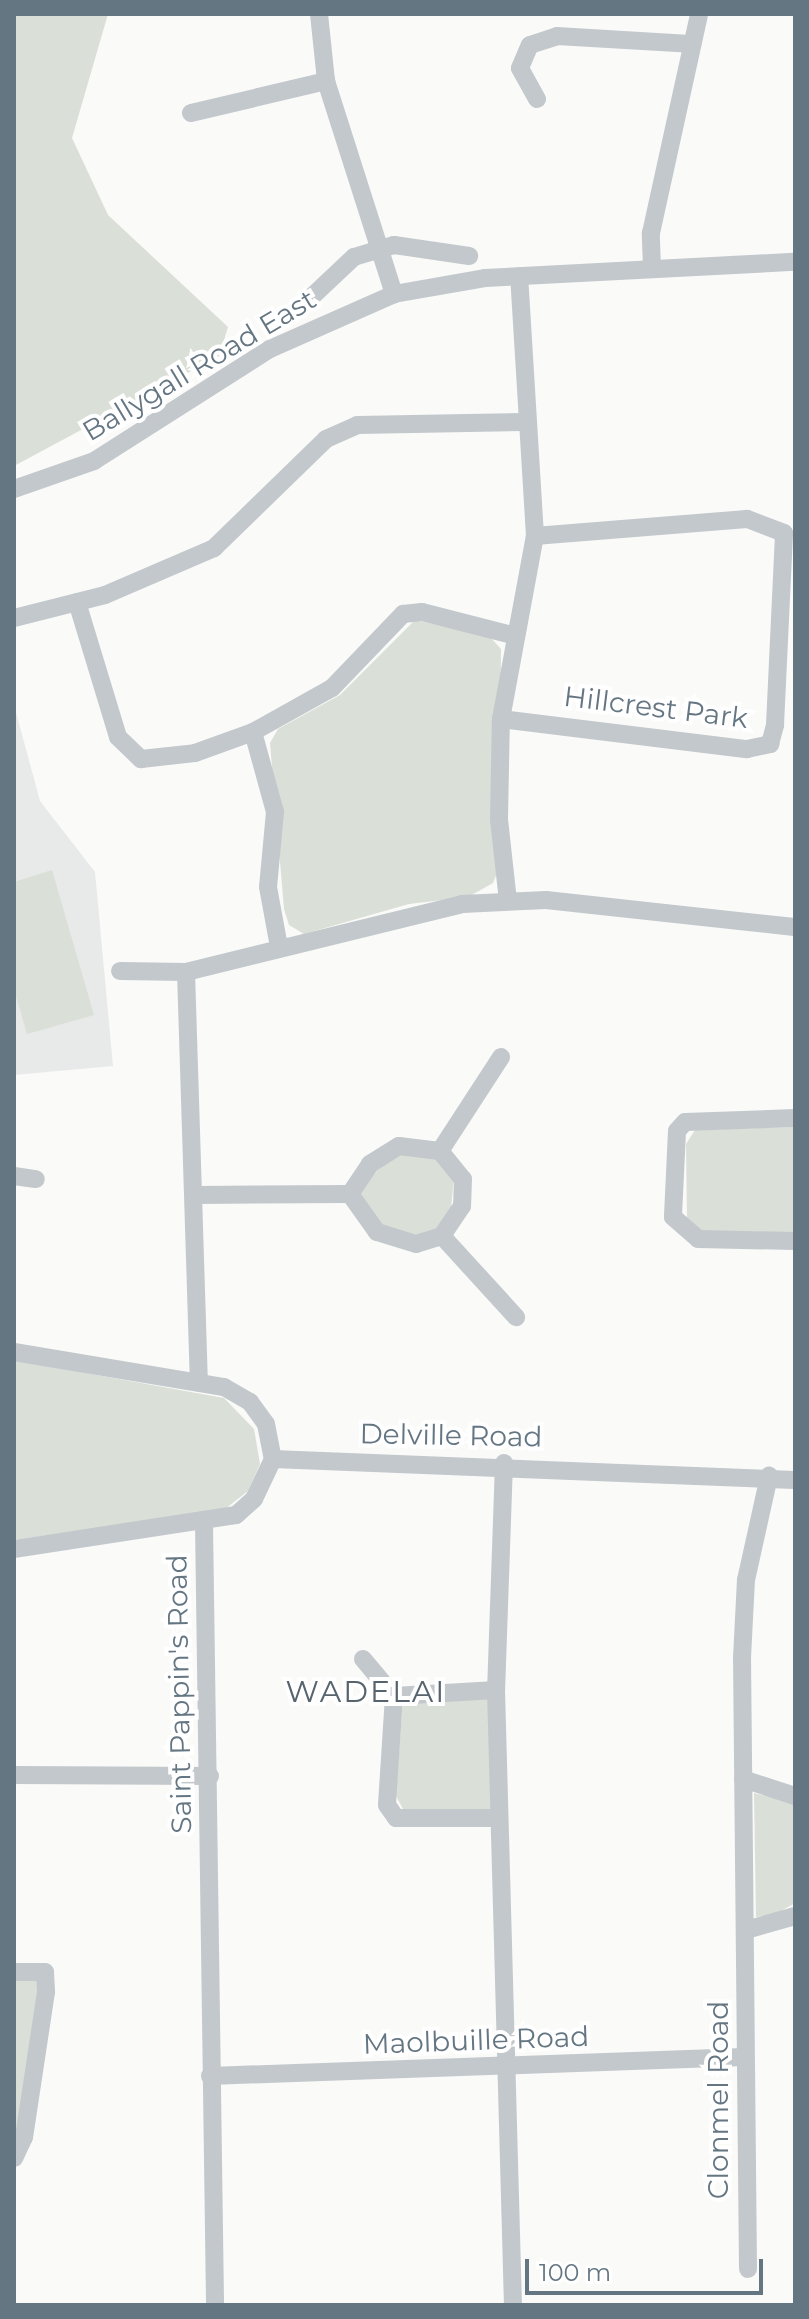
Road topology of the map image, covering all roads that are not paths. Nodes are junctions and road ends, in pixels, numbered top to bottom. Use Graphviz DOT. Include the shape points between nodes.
graph roads {
  1 [pos="319,14"];
  2 [pos="699,14"];
  3 [pos="690,44"];
  4 [pos="326,81"];
  5 [pos="537,99"];
  6 [pos="191,113"];
  7 [pos="378,250"];
  8 [pos="469,256"];
  9 [pos="795,262"];
  10 [pos="652,269"];
  11 [pos="519,276"];
  12 [pos="394,294"];
  13 [pos="303,305"];
  14 [pos="524,422"];
  15 [pos="14,489"];
  16 [pos="535,536"];
  17 [pos="77,602"];
  18 [pos="14,618"];
  19 [pos="516,636"];
  20 [pos="501,719"];
  21 [pos="253,732"];
  22 [pos="508,901"];
  23 [pos="795,927"];
  24 [pos="279,947"];
  25 [pos="120,971"];
  26 [pos="186,972"];
  27 [pos="501,1057"];
  28 [pos="795,1118"];
  29 [pos="440,1151"];
  30 [pos="14,1176"];
  31 [pos="36,1179"];
  32 [pos="350,1194"];
  33 [pos="195,1195"];
  34 [pos="442,1236"];
  35 [pos="795,1241"];
  36 [pos="516,1317"];
  37 [pos="14,1352"];
  38 [pos="199,1383"];
  39 [pos="273,1459"];
  40 [pos="504,1463"];
  41 [pos="769,1476"];
  42 [pos="795,1480"];
  43 [pos="204,1523"];
  44 [pos="14,1549"];
  45 [pos="363,1659"];
  46 [pos="496,1690"];
  47 [pos="394,1696"];
  48 [pos="14,1775"];
  49 [pos="210,1776"];
  50 [pos="743,1779"];
  51 [pos="795,1796"];
  52 [pos="499,1818"];
  53 [pos="795,1916"];
  54 [pos="746,1930"];
  55 [pos="14,1972"];
  56 [pos="744,2057"];
  57 [pos="505,2067"];
  58 [pos="210,2076"];
  59 [pos="14,2158"];
  60 [pos="748,2269"];
  61 [pos="215,2305"];
  62 [pos="513,2305"];
  1 -- 4 [label="street"];
  2 -- 3 [label="street"];
  3 -- 5 [label="street" via="557,36 520,55 523,82"];
  3 -- 10 [label="street" via="651,233"];
  4 -- 6 [label="street"];
  4 -- 7 [label="street"];
  7 -- 8 [label="street" via="394,245"];
  7 -- 12 [label="street"];
  7 -- 13 [label="street" via="354,257"];
  9 -- 10 [label="street, Ballygall Road East"];
  10 -- 11 [label="street, Ballygall Road East"];
  11 -- 12 [label="street, Ballygall Road East"];
  11 -- 14 [label="street"];
  12 -- 15 [label="street, Ballygall Road East" via="270,349 94,461"];
  14 -- 16 [label="street"];
  14 -- 17 [label="street" via="357,425 326,439 214,548"];
  16 -- 19 [label="street"];
  16 -- 20 [label="street, Hillcrest Park" via="747,519 784,533 775,725 770,744 747,749"];
  17 -- 18 [label="street"];
  17 -- 21 [label="street" via="127,748 141,759 167,759"];
  19 -- 20 [label="street"];
  19 -- 21 [label="street" via="422,612 403,614 332,688"];
  20 -- 22 [label="street" via="499,819"];
  21 -- 24 [label="street" via="275,812 268,887"];
  22 -- 23 [label="street"];
  22 -- 24 [label="street" via="412,913"];
  24 -- 26 [label="street"];
  25 -- 26 [label="street"];
  26 -- 33 [label="street"];
  27 -- 29 [label="street"];
  28 -- 35 [label="street" via="685,1122 677,1131 673,1217 698,1239"];
  29 -- 32 [label="street" via="386,1152"];
  29 -- 34 [label="street" via="463,1179 462,1206"];
  30 -- 31 [label="street"];
  32 -- 33 [label="street"];
  32 -- 34 [label="street" via="377,1232 416,1244"];
  33 -- 38 [label="street"];
  34 -- 36 [label="street"];
  37 -- 38 [label="street"];
  38 -- 39 [label="street" via="250,1402 266,1424"];
  39 -- 40 [label="street, Delville Road"];
  39 -- 43 [label="street, Saint Pappin's Road" via="254,1499 236,1515"];
  40 -- 41 [label="street, Delville Road"];
  40 -- 46 [label="street"];
  41 -- 42 [label="street, Delville Road"];
  41 -- 50 [label="street, Clonmel Road" via="746,1580"];
  43 -- 44 [label="street"];
  43 -- 49 [label="street, Saint Pappin's Road"];
  45 -- 47 [label="street"];
  46 -- 47 [label="street"];
  46 -- 52 [label="street"];
  47 -- 52 [label="street" via="387,1805 396,1818"];
  48 -- 49 [label="street"];
  49 -- 58 [label="street, Saint Pappin's Road"];
  50 -- 51 [label="street"];
  50 -- 54 [label="street, Clonmel Road"];
  52 -- 57 [label="street"];
  53 -- 54 [label="street"];
  54 -- 56 [label="street, Clonmel Road"];
  55 -- 59 [label="street" via="45,1972 46,1992 24,2137"];
  56 -- 57 [label="street, Maolbuille Road"];
  56 -- 60 [label="street, Clonmel Road"];
  57 -- 58 [label="street, Maolbuille Road"];
  57 -- 62 [label="street"];
  58 -- 61 [label="street, Saint Pappin's Road"];
}
